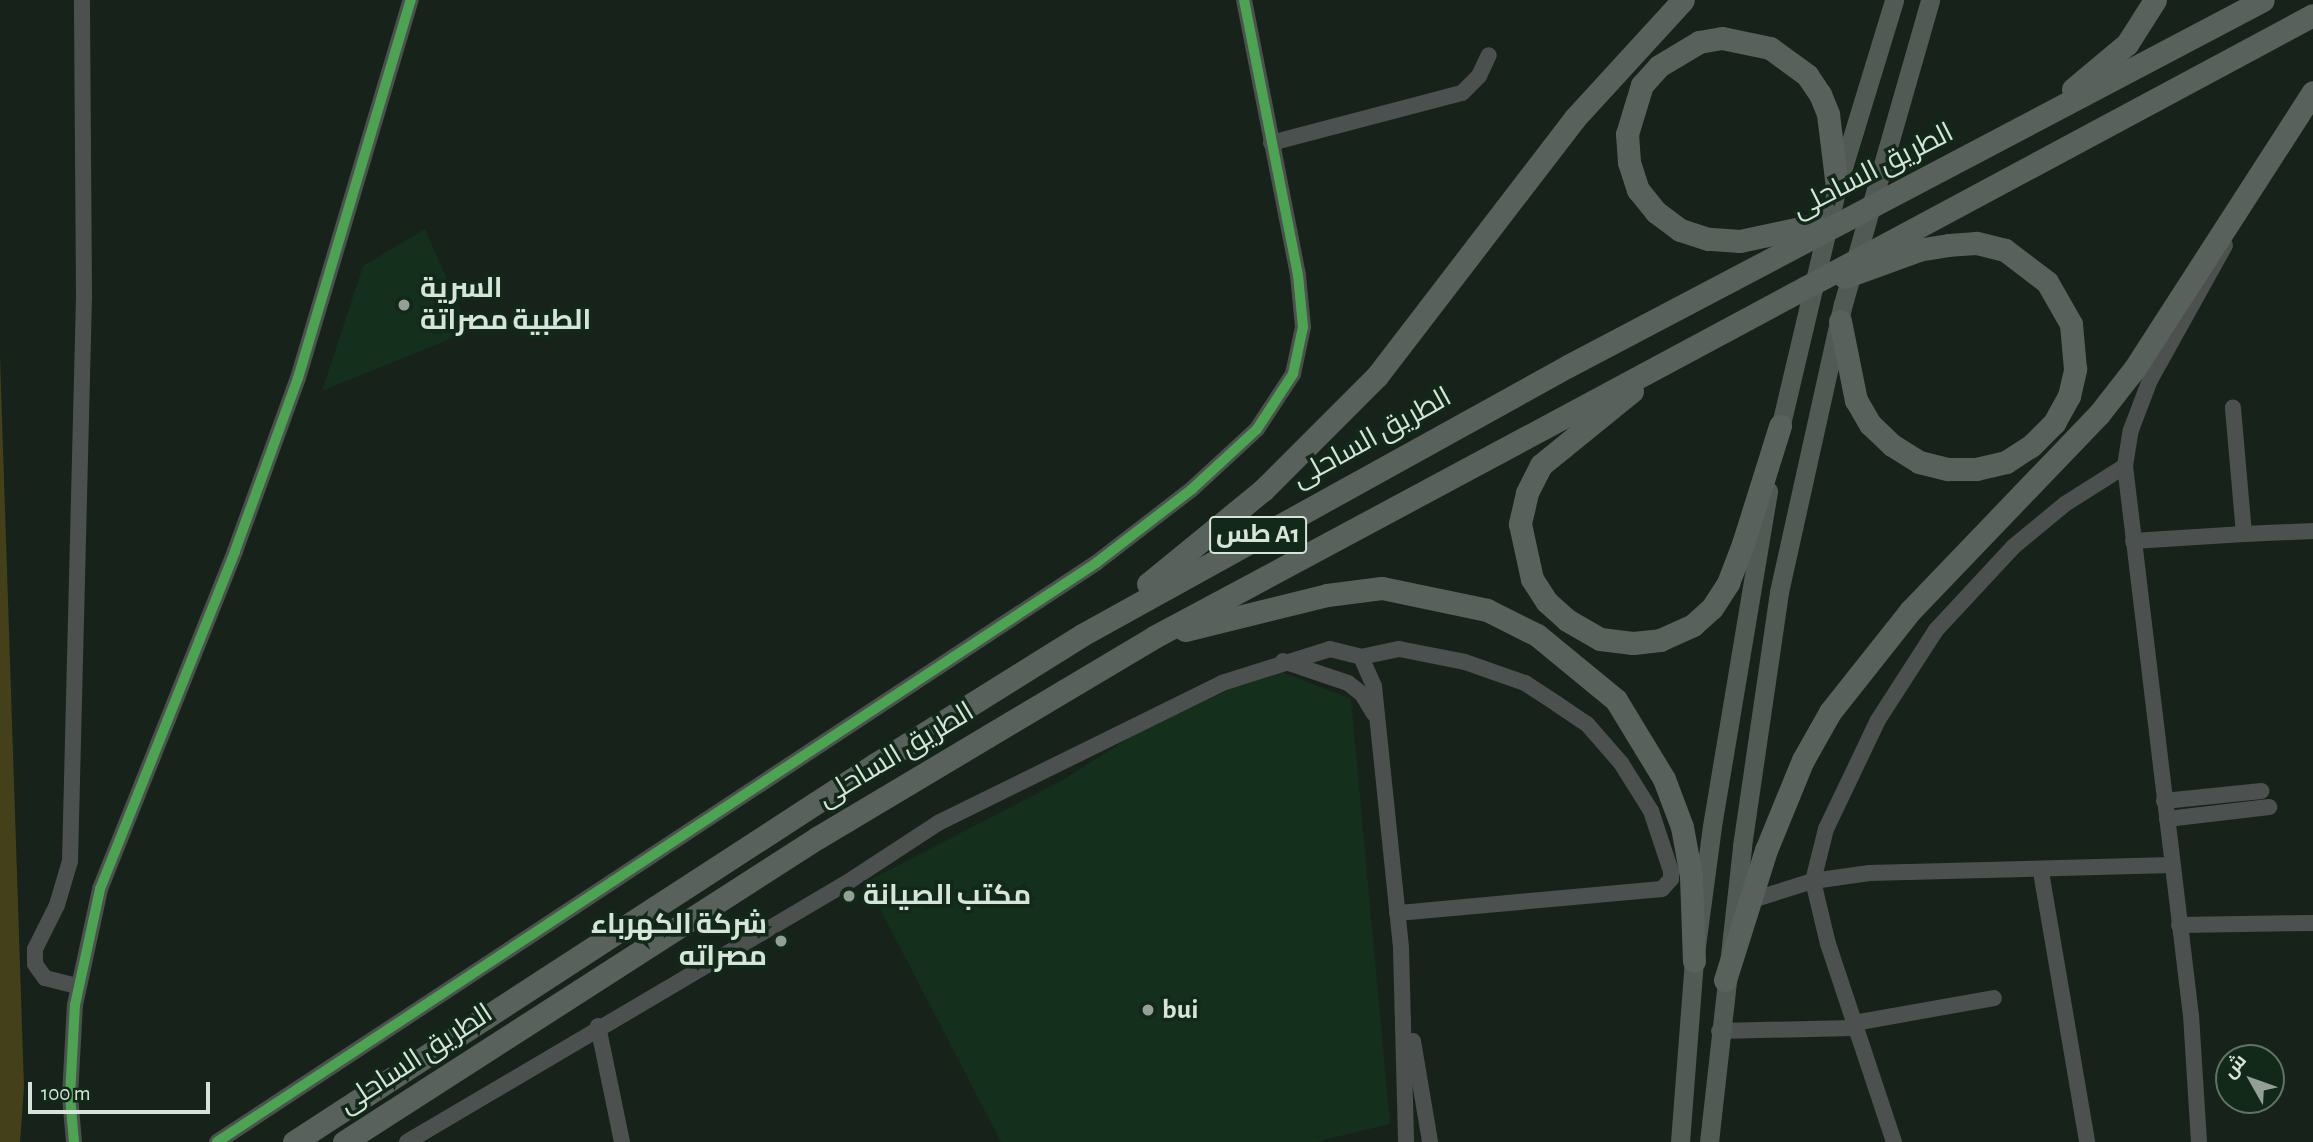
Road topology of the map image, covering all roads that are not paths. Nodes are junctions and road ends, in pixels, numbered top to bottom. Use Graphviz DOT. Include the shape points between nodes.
graph roads {
  1 [pos="82,0"];
  2 [pos="411,0"];
  3 [pos="1244,0"];
  4 [pos="1683,0"];
  5 [pos="1894,0"];
  6 [pos="1930,0"];
  7 [pos="2155,0"];
  8 [pos="2263,0"];
  9 [pos="2313,15"];
  10 [pos="1489,55"];
  11 [pos="2313,92"];
  12 [pos="2007,135"];
  13 [pos="1271,143"];
  14 [pos="1837,187"];
  15 [pos="2245,197"];
  16 [pos="1857,213"];
  17 [pos="1786,297"];
  18 [pos="1841,312"];
  19 [pos="1702,340"];
  20 [pos="2233,407"];
  21 [pos="1780,426"];
  22 [pos="2125,466"];
  23 [pos="2313,531"];
  24 [pos="2244,534"];
  25 [pos="2133,541"];
  26 [pos="1082,635"];
  27 [pos="1154,637"];
  28 [pos="1361,657"];
  29 [pos="1282,661"];
  30 [pos="1377,727"];
  31 [pos="2262,792"];
  32 [pos="2164,801"];
  33 [pos="2270,807"];
  34 [pos="2167,819"];
  35 [pos="2172,865"];
  36 [pos="2041,872"];
  37 [pos="1813,881"];
  38 [pos="1749,901"];
  39 [pos="1397,913"];
  40 [pos="2313,923"];
  41 [pos="2179,925"];
  42 [pos="1401,948"];
  43 [pos="1694,961"];
  44 [pos="1724,980"];
  45 [pos="77,986"];
  46 [pos="1994,998"];
  47 [pos="1854,1025"];
  48 [pos="598,1026"];
  49 [pos="1719,1031"];
  50 [pos="239,1128"];
  51 [pos="71,1137"];
  52 [pos="84,1142"];
  53 [pos="208,1142"];
  54 [pos="217,1142"];
  55 [pos="294,1142"];
  56 [pos="344,1142"];
  57 [pos="407,1142"];
  58 [pos="622,1142"];
  59 [pos="1406,1142"];
  60 [pos="1430,1142"];
  61 [pos="1681,1142"];
  62 [pos="1709,1142"];
  63 [pos="1894,1142"];
  64 [pos="2087,1142"];
  65 [pos="2199,1142"];
  1 -- 45 [label="street" via="83,296 69,861 57,905 35,948 35,964 45,978"];
  2 -- 45 [label="street" via="298,378 235,551 116,844 90,924"];
  3 -- 13 [label="street"];
  4 -- 26 [label="highway" via="1574,119 1423,322 1326,431 1189,553"];
  5 -- 14 [label="main road"];
  6 -- 18 [label="main road"];
  7 -- 12 [label="highway" via="2127,44"];
  8 -- 12 [label="highway, الطريق الساحلى / طس A1"];
  9 -- 17 [label="highway, الطريق الساحلى / طس A1"];
  10 -- 13 [label="street" via="1479,76 1462,93"];
  11 -- 15 [label="highway"];
  12 -- 16 [label="highway, الطريق الساحلى / طس A1"];
  13 -- 50 [label="street" via="1301,295 1303,334 1283,394 1242,444 1096,563"];
  14 -- 16 [label="highway" via="1828,114 1820,94 1807,75 1770,48 1723,38 1699,42 1659,66 1642,85 1632,108 1629,162 1639,190 1656,212 1679,230 1708,239 1740,241"];
  14 -- 21 [label="main road"];
  15 -- 22 [label="street" via="2201,292 2150,380 2131,430"];
  15 -- 38 [label="highway" via="2099,414 1910,611 1830,712 1798,772"];
  16 -- 26 [label="highway, الطريق الساحلى / طس A1" via="1321,500"];
  17 -- 18 [label="highway" via="1919,250 1976,243 2005,250 2047,282 2071,324 2075,369 2069,396 2046,431 2006,462 1957,469 1919,462 1870,424 1856,400"];
  17 -- 19 [label="highway, الطريق الساحلى / طس A1"];
  18 -- 44 [label="main road" via="1779,592"];
  19 -- 21 [label="highway" via="1541,465 1527,493 1520,524 1532,579 1547,602 1600,639 1660,640 1693,625 1712,608 1728,583"];
  19 -- 27 [label="highway, الطريق الساحلى / طس A1"];
  20 -- 24 [label="street"];
  21 -- 43 [label="main road" via="1736,677"];
  22 -- 25 [label="street"];
  22 -- 37 [label="street" via="2065,504 2013,547 1936,630 1878,720 1843,789 1826,829"];
  23 -- 24 [label="street"];
  24 -- 25 [label="street"];
  25 -- 32 [label="street"];
  26 -- 55 [label="highway, الطريق الساحلى / طس A1" via="862,772"];
  27 -- 43 [label="highway" via="1327,595 1382,588 1488,610 1537,635 1616,700 1664,779 1682,827 1691,876"];
  27 -- 56 [label="highway, الطريق الساحلى / طس A1" via="817,838"];
  28 -- 29 [label="street" via="1330,649"];
  28 -- 30 [label="street" via="1374,686"];
  28 -- 39 [label="street" via="1399,649 1465,662 1525,683 1587,724 1651,811 1671,871 1671,880 1662,890"];
  29 -- 30 [label="street" via="1348,682 1371,706"];
  29 -- 48 [label="street" via="1182,701 938,823 848,882"];
  30 -- 39 [label="street"];
  31 -- 32 [label="street"];
  32 -- 34 [label="street"];
  33 -- 34 [label="street"];
  34 -- 35 [label="street"];
  35 -- 36 [label="street"];
  35 -- 41 [label="street"];
  36 -- 37 [label="street" via="1869,873"];
  36 -- 64 [label="street"];
  37 -- 38 [label="street"];
  37 -- 47 [label="street"];
  38 -- 44 [label="highway"];
  39 -- 42 [label="street"];
  40 -- 41 [label="street"];
  41 -- 65 [label="street"];
  42 -- 59 [label="street"];
  42 -- 60 [label="street"];
  43 -- 61 [label="main road"];
  44 -- 49 [label="main road"];
  45 -- 51 [label="street"];
  46 -- 47 [label="street"];
  47 -- 49 [label="street"];
  47 -- 63 [label="street"];
  48 -- 57 [label="street"];
  48 -- 58 [label="street"];
  49 -- 62 [label="main road"];
  50 -- 53 [label="street"];
  50 -- 54 [label="street"];
  51 -- 52 [label="street"];
}
